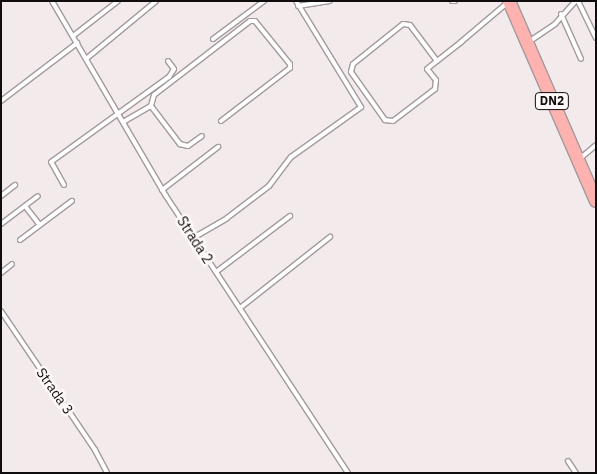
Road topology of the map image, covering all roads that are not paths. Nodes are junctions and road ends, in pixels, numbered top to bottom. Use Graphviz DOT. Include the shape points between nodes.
graph roads {
  1 [pos="52,1"];
  2 [pos="118,1"];
  3 [pos="156,1"];
  4 [pos="264,1"];
  5 [pos="330,1"];
  6 [pos="509,1"];
  7 [pos="517,1"];
  8 [pos="577,1"];
  9 [pos="297,3"];
  10 [pos="561,14"];
  11 [pos="73,36"];
  12 [pos="596,38"];
  13 [pos="213,39"];
  14 [pos="533,39"];
  15 [pos="77,43"];
  16 [pos="86,59"];
  17 [pos="582,59"];
  18 [pos="168,61"];
  19 [pos="437,61"];
  20 [pos="1,101"];
  21 [pos="151,106"];
  22 [pos="118,114"];
  23 [pos="222,121"];
  24 [pos="123,122"];
  25 [pos="202,136"];
  26 [pos="218,147"];
  27 [pos="592,150"];
  28 [pos="596,184"];
  29 [pos="15,185"];
  30 [pos="64,185"];
  31 [pos="162,190"];
  32 [pos="1,196"];
  33 [pos="38,196"];
  34 [pos="72,201"];
  35 [pos="596,202"];
  36 [pos="25,206"];
  37 [pos="290,216"];
  38 [pos="1,224"];
  39 [pos="40,225"];
  40 [pos="330,237"];
  41 [pos="194,238"];
  42 [pos="20,240"];
  43 [pos="12,264"];
  44 [pos="216,272"];
  45 [pos="1,273"];
  46 [pos="240,308"];
  47 [pos="1,310"];
  48 [pos="568,462"];
  49 [pos="107,473"];
  50 [pos="348,473"];
  51 [pos="576,473"];
  1 -- 11 [label="lane, Strada 2"];
  2 -- 11 [label="lane"];
  3 -- 16 [label="lane"];
  4 -- 13 [label="lane"];
  5 -- 9 [label="lane"];
  6 -- 19 [label="lane"];
  6 -- 35 [label="highway, DN2"];
  7 -- 14 [label="highway, DN2"];
  8 -- 10 [label="lane"];
  8 -- 12 [label="lane"];
  9 -- 41 [label="lane" via="361,107 291,157 269,186"];
  10 -- 14 [label="lane" via="555,24"];
  10 -- 17 [label="lane"];
  11 -- 15 [label="lane, Strada 2"];
  14 -- 27 [label="highway, DN2"];
  15 -- 16 [label="lane, Strada 2"];
  15 -- 20 [label="lane"];
  16 -- 22 [label="lane, Strada 2"];
  18 -- 22 [label="lane" via="174,74"];
  19 -- 19 [label="lane" via="427,69 436,80 435,89 388,122 351,72 353,64 403,24 410,25"];
  21 -- 23 [label="lane" via="154,95 255,21 290,68"];
  21 -- 24 [label="lane"];
  21 -- 25 [label="lane" via="180,144 188,146"];
  22 -- 24 [label="lane, Strada 2"];
  22 -- 30 [label="lane" via="51,162"];
  24 -- 31 [label="lane, Strada 2"];
  26 -- 31 [label="lane"];
  27 -- 28 [label="highway, DN2"];
  29 -- 32 [label="lane"];
  31 -- 41 [label="lane, Strada 2"];
  33 -- 36 [label="lane"];
  34 -- 39 [label="lane"];
  36 -- 38 [label="lane"];
  36 -- 39 [label="lane"];
  37 -- 44 [label="lane"];
  39 -- 42 [label="lane"];
  40 -- 46 [label="lane"];
  41 -- 44 [label="lane, Strada 2"];
  43 -- 45 [label="lane"];
  44 -- 46 [label="lane, Strada 2"];
  46 -- 50 [label="lane, Strada 2"];
  47 -- 49 [label="lane, Strada 3" via="96,450"];
  48 -- 51 [label="lane"];
}
